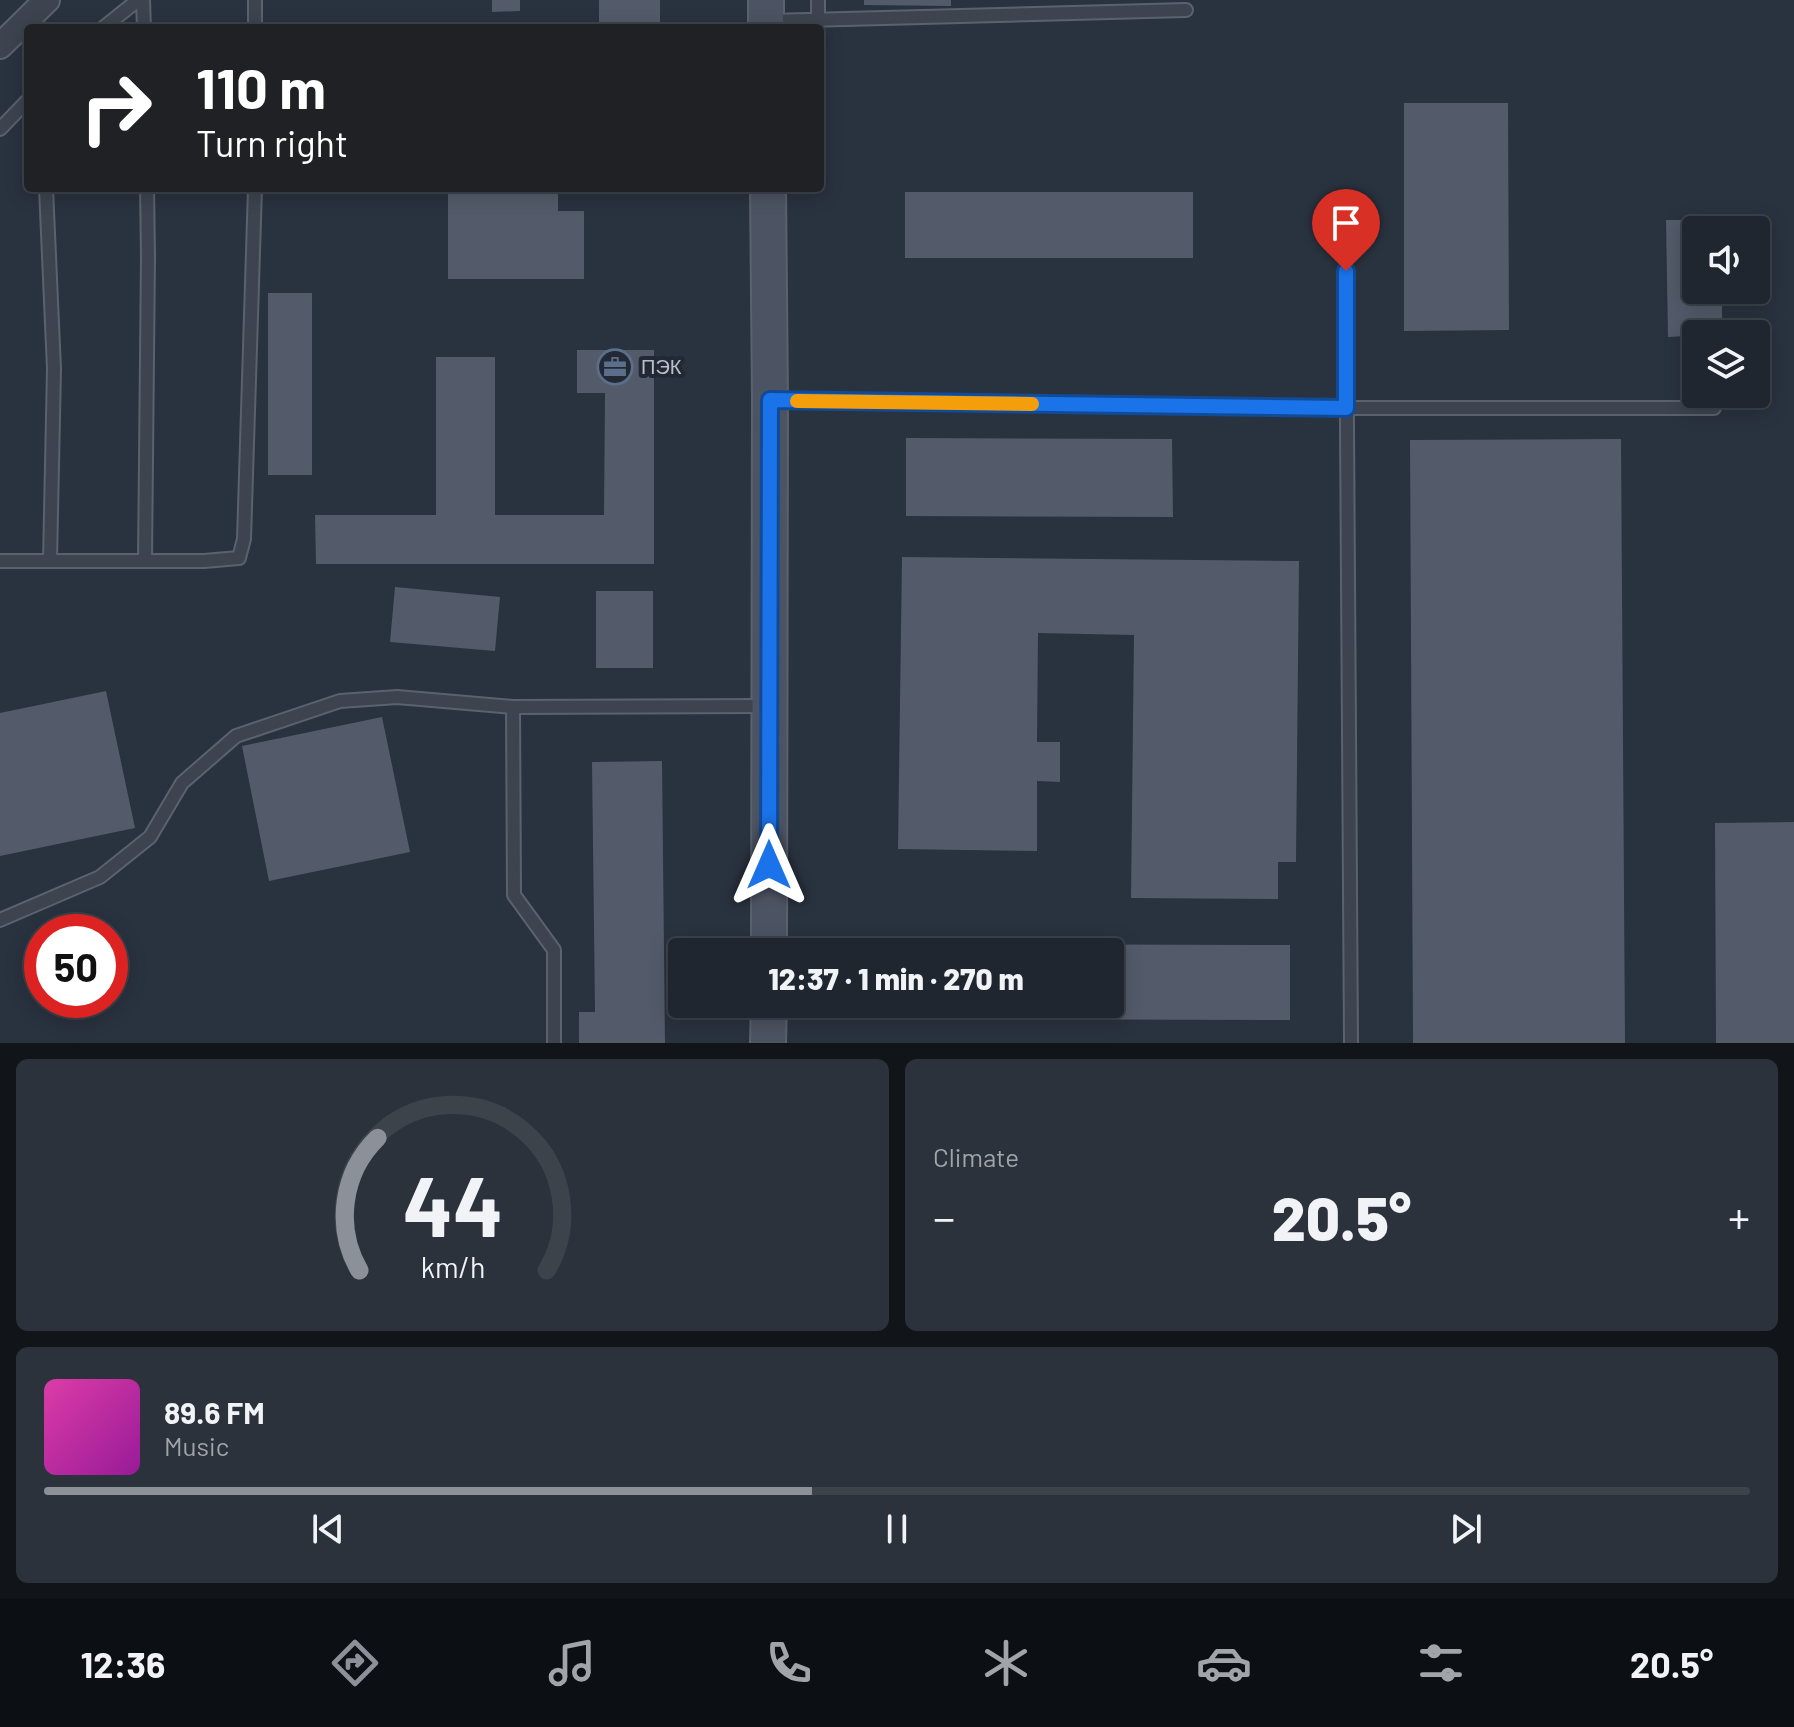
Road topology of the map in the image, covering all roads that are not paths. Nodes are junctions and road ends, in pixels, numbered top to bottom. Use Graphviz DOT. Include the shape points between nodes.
graph roads {
  1 [pos="47,0"];
  2 [pos="141,0"];
  3 [pos="255,0"];
  4 [pos="818,0"];
  5 [pos="992,0"];
  6 [pos="1186,10"];
  7 [pos="992,15"];
  8 [pos="766,16"];
  9 [pos="818,20"];
  10 [pos="108,24"];
  11 [pos="144,24"];
  12 [pos="255,24"];
  13 [pos="0,46"];
  14 [pos="24,104"];
  15 [pos="0,129"];
  16 [pos="46,192"];
  17 [pos="147,192"];
  18 [pos="255,192"];
  19 [pos="768,192"];
  20 [pos="1346,271"];
  21 [pos="770,400"];
  22 [pos="1346,408"];
  23 [pos="1682,408"];
  24 [pos="0,561"];
  25 [pos="50,561"];
  26 [pos="145,561"];
  27 [pos="769,706"];
  28 [pos="513,707"];
  29 [pos="0,920"];
  30 [pos="769,938"];
  31 [pos="769,1018"];
  32 [pos="554,1043"];
  33 [pos="768,1043"];
  34 [pos="1351,1043"];
  1 -- 13 [label="street"];
  2 -- 10 [label="lane"];
  2 -- 11 [label="lane"];
  3 -- 12 [label="lane"];
  4 -- 9 [label="lane"];
  5 -- 7 [label="lane"];
  6 -- 7 [label="lane"];
  7 -- 9 [label="lane"];
  8 -- 9 [label="lane"];
  14 -- 15 [label="lane"];
  16 -- 25 [label="lane" via="54,369"];
  17 -- 26 [label="lane"];
  18 -- 26 [label="lane" via="244,539 239,558"];
  19 -- 21 [label="main road"];
  20 -- 22 [label="lane"];
  21 -- 22 [label="lane"];
  21 -- 27 [label="main road"];
  22 -- 23 [label="lane"];
  22 -- 34 [label="lane"];
  24 -- 25 [label="lane"];
  25 -- 26 [label="lane"];
  27 -- 28 [label="lane"];
  27 -- 30 [label="main road"];
  28 -- 29 [label="lane" via="397,697 340,701 236,736 182,783 150,837 100,877"];
  28 -- 32 [label="lane" via="514,895 554,950"];
  31 -- 33 [label="main road"];
}
